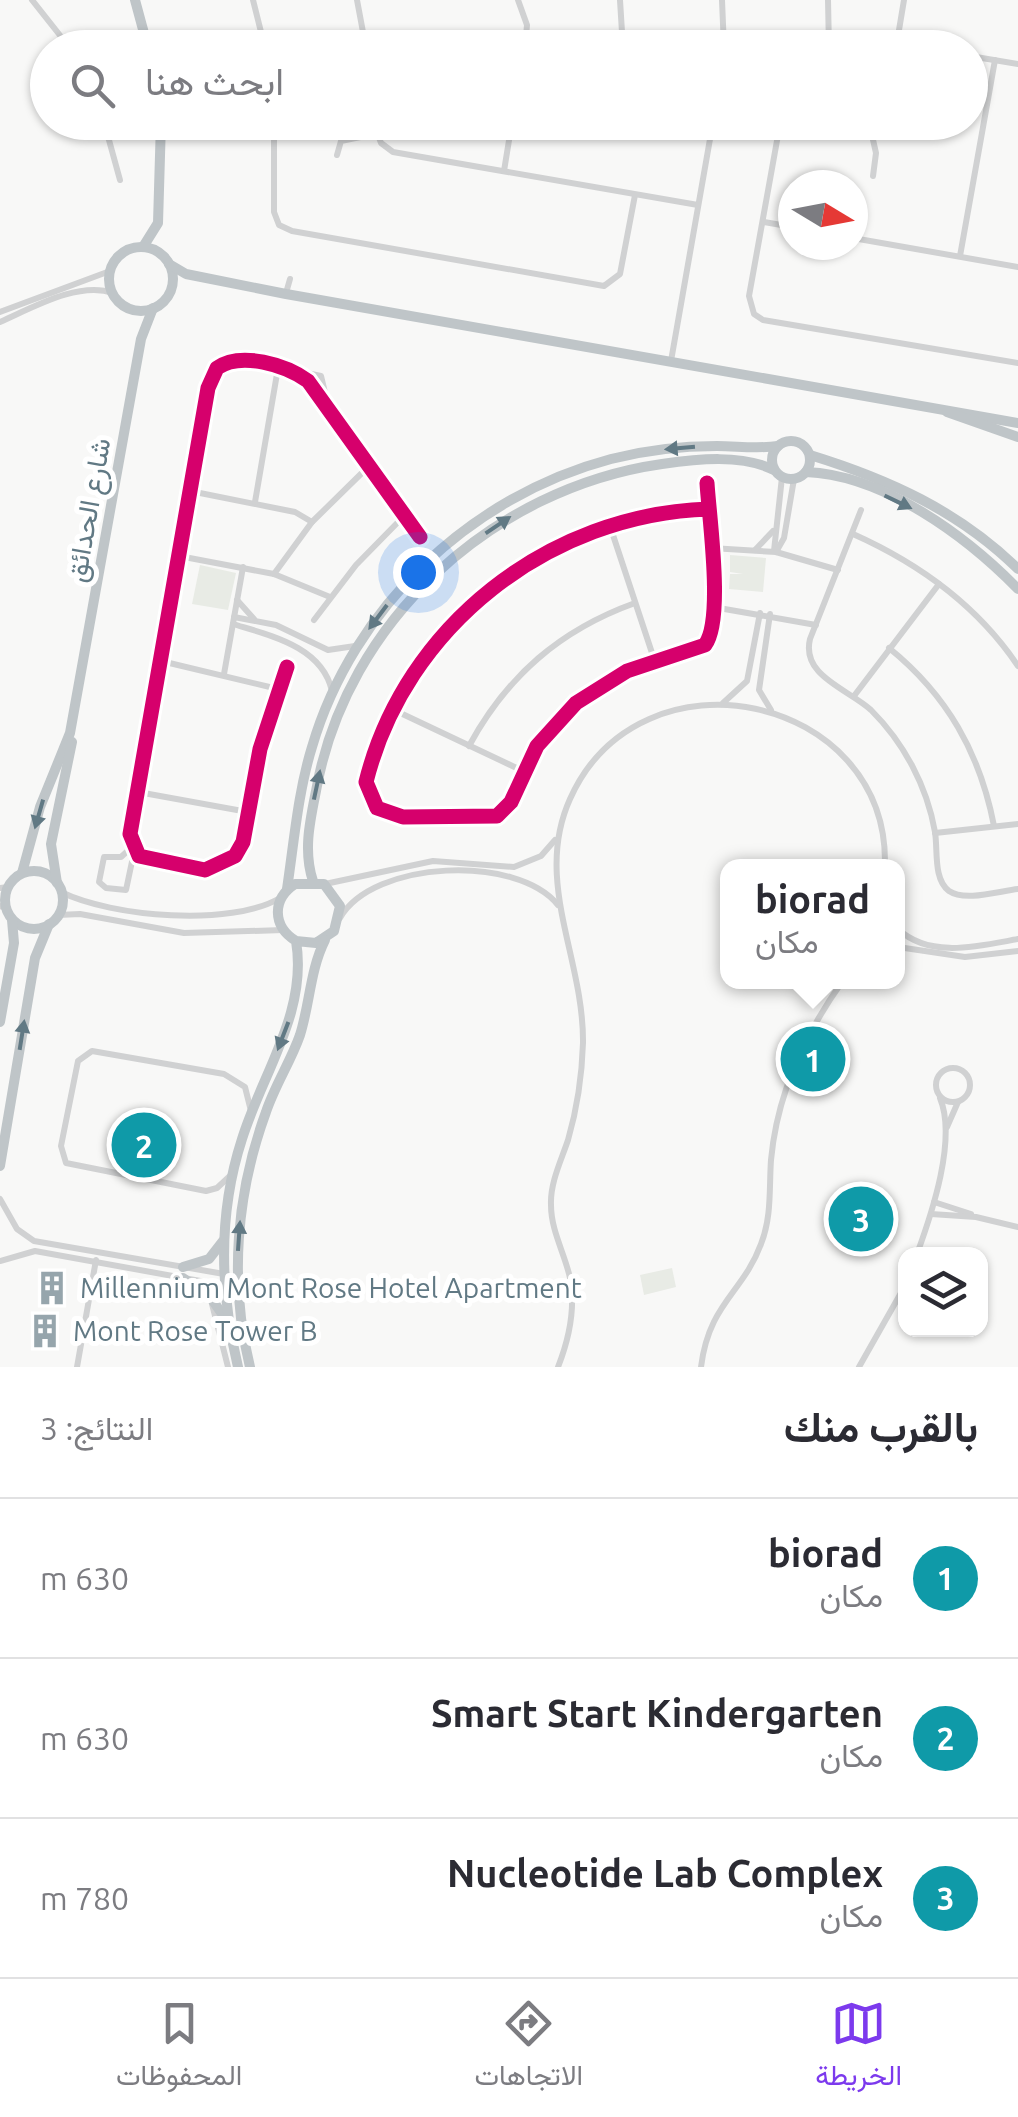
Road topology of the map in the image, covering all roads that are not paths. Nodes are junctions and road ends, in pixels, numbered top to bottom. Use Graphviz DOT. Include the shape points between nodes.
graph roads {
  1 [pos="32,0"];
  2 [pos="134,0"];
  3 [pos="254,0"];
  4 [pos="357,0"];
  5 [pos="518,0"];
  6 [pos="620,0"];
  7 [pos="722,0"];
  8 [pos="828,0"];
  9 [pos="904,0"];
  10 [pos="56,30"];
  11 [pos="143,30"];
  12 [pos="261,30"];
  13 [pos="363,30"];
  14 [pos="527,30"];
  15 [pos="621,30"];
  16 [pos="723,30"];
  17 [pos="829,30"];
  18 [pos="899,30"];
  19 [pos="988,59"];
  20 [pos="995,60"];
  21 [pos="1018,64"];
  22 [pos="988,99"];
  23 [pos="109,140"];
  24 [pos="161,140"];
  25 [pos="274,140"];
  26 [pos="350,140"];
  27 [pos="381,140"];
  28 [pos="509,140"];
  29 [pos="710,140"];
  30 [pos="774,140"];
  31 [pos="873,140"];
  32 [pos="981,140"];
  33 [pos="337,155"];
  34 [pos="504,171"];
  35 [pos="873,176"];
  36 [pos="120,180"];
  37 [pos="162,186"];
  38 [pos="635,195"];
  39 [pos="698,206"];
  40 [pos="764,222"];
  41 [pos="778,224"];
  42 [pos="868,241"];
  43 [pos="142,247"];
  44 [pos="960,256"];
  45 [pos="166,260"];
  46 [pos="1018,267"];
  47 [pos="110,271"];
  48 [pos="290,279"];
  49 [pos="226,283"];
  50 [pos="171,290"];
  51 [pos="113,294"];
  52 [pos="286,294"];
  53 [pos="129,308"];
  54 [pos="152,308"];
  55 [pos="0,312"];
  56 [pos="0,322"];
  57 [pos="140,339"];
  58 [pos="671,362"];
  59 [pos="1018,363"];
  60 [pos="278,368"];
  61 [pos="290,371"];
  62 [pos="328,407"];
  63 [pos="942,409"];
  64 [pos="1018,423"];
  65 [pos="1018,437"];
  66 [pos="778,446"];
  67 [pos="810,454"];
  68 [pos="368,466"];
  69 [pos="806,472"];
  70 [pos="783,475"];
  71 [pos="707,482"];
  72 [pos="190,491"];
  73 [pos="254,502"];
  74 [pos="709,509"];
  75 [pos="861,510"];
  76 [pos="776,515"];
  77 [pos="404,516"];
  78 [pos="788,518"];
  79 [pos="312,522"];
  80 [pos="610,526"];
  81 [pos="773,530"];
  82 [pos="786,531"];
  83 [pos="852,534"];
  84 [pos="420,538"];
  85 [pos="711,548"];
  86 [pos="755,550"];
  87 [pos="775,551"];
  88 [pos="179,556"];
  89 [pos="794,556"];
  90 [pos="243,567"];
  91 [pos="1018,569"];
  92 [pos="838,570"];
  93 [pos="274,574"];
  94 [pos="939,584"];
  95 [pos="1018,589"];
  96 [pos="330,597"];
  97 [pos="237,600"];
  98 [pos="634,603"];
  99 [pos="712,608"];
  100 [pos="744,610"];
  101 [pos="760,613"];
  102 [pos="770,614"];
  103 [pos="785,617"];
  104 [pos="233,620"];
  105 [pos="255,620"];
  106 [pos="314,620"];
  107 [pos="269,623"];
  108 [pos="816,626"];
  109 [pos="254,631"];
  110 [pos="756,631"];
  111 [pos="767,634"];
  112 [pos="266,635"];
  113 [pos="229,642"];
  114 [pos="356,646"];
  115 [pos="753,646"];
  116 [pos="765,648"];
  117 [pos="889,648"];
  118 [pos="160,662"];
  119 [pos="654,662"];
  120 [pos="1018,666"];
  121 [pos="288,667"];
  122 [pos="224,674"];
  123 [pos="79,690"];
  124 [pos="278,690"];
  125 [pos="332,692"];
  126 [pos="854,696"];
  127 [pos="723,703"];
  128 [pos="394,710"];
  129 [pos="771,712"];
  130 [pos="468,746"];
  131 [pos="523,771"];
  132 [pos="138,792"];
  133 [pos="248,812"];
  134 [pos="1018,824"];
  135 [pos="994,826"];
  136 [pos="935,834"];
  137 [pos="556,840"];
  138 [pos="134,849"];
  139 [pos="884,859"];
  140 [pos="22,873"];
  141 [pos="318,882"];
  142 [pos="59,887"];
  143 [pos="4,888"];
  144 [pos="1018,889"];
  145 [pos="284,893"];
  146 [pos="560,909"];
  147 [pos="6,911"];
  148 [pos="58,915"];
  149 [pos="340,920"];
  150 [pos="49,924"];
  151 [pos="282,930"];
  152 [pos="905,934"];
  153 [pos="1018,939"];
  154 [pos="325,940"];
  155 [pos="296,942"];
  156 [pos="905,948"];
  157 [pos="1018,951"];
  158 [pos="837,989"];
  159 [pos="0,1022"];
  160 [pos="940,1098"];
  161 [pos="958,1102"];
  162 [pos="252,1112"];
  163 [pos="946,1128"];
  164 [pos="0,1166"];
  165 [pos="233,1173"];
  166 [pos="0,1200"];
  167 [pos="934,1202"];
  168 [pos="932,1214"];
  169 [pos="976,1216"];
  170 [pos="1018,1224"];
  171 [pos="224,1240"];
  172 [pos="920,1247"];
  173 [pos="98,1253"];
  174 [pos="0,1261"];
  175 [pos="96,1262"];
  176 [pos="110,1265"];
  177 [pos="183,1273"];
  178 [pos="232,1281"];
  179 [pos="92,1282"];
  180 [pos="210,1298"];
  181 [pos="898,1298"];
  182 [pos="229,1324"];
  183 [pos="78,1367"];
  184 [pos="232,1367"];
  185 [pos="250,1367"];
  186 [pos="558,1367"];
  187 [pos="701,1367"];
  188 [pos="859,1367"];
  1 -- 10 [label="street"];
  2 -- 11 [label="street"];
  3 -- 12 [label="street"];
  4 -- 13 [label="street"];
  5 -- 14 [label="street"];
  6 -- 15 [label="street"];
  7 -- 16 [label="street"];
  8 -- 17 [label="street"];
  9 -- 18 [label="street"];
  19 -- 20 [label="street"];
  20 -- 21 [label="street"];
  20 -- 22 [label="street"];
  23 -- 36 [label="street"];
  24 -- 37 [label="street"];
  25 -- 38 [label="street" via="274,212 292,232 604,286 620,274"];
  26 -- 33 [label="street" via="341,142"];
  27 -- 34 [label="street" via="394,152"];
  28 -- 34 [label="street"];
  29 -- 39 [label="street"];
  30 -- 40 [label="street"];
  31 -- 35 [label="street"];
  32 -- 44 [label="street"];
  34 -- 38 [label="street"];
  37 -- 43 [label="street" via="156,230"];
  37 -- 45 [label="street"];
  38 -- 39 [label="street"];
  39 -- 58 [label="street"];
  40 -- 41 [label="street"];
  40 -- 59 [label="street" via="748,302 758,318"];
  42 -- 44 [label="street"];
  43 -- 45 [label="street"];
  43 -- 47 [label="street" via="119,256"];
  44 -- 46 [label="street"];
  45 -- 49 [label="street" via="183,273"];
  45 -- 50 [label="street"];
  47 -- 51 [label="street"];
  47 -- 55 [label="street"];
  48 -- 52 [label="street"];
  49 -- 50 [label="street" via="190,280"];
  49 -- 52 [label="street"];
  50 -- 54 [label="street"];
  51 -- 53 [label="street"];
  51 -- 56 [label="street" via="72,295"];
  52 -- 58 [label="street"];
  53 -- 54 [label="street"];
  53 -- 57 [label="street"];
  54 -- 57 [label="street, شارع الحدائق"];
  57 -- 123 [label="street, شارع الحدائق"];
  58 -- 63 [label="street"];
  60 -- 61 [label="street"];
  60 -- 72 [label="street" via="237,359 212,374"];
  60 -- 73 [label="street"];
  61 -- 62 [label="street" via="308,381"];
  61 -- 62 [label="street" via="319,374"];
  62 -- 68 [label="street"];
  63 -- 64 [label="street"];
  63 -- 65 [label="street"];
  66 -- 67 [label="street" via="796,441"];
  66 -- 70 [label="street" via="772,454"];
  66 -- 114 [label="street, one-way" via="642,452 522,494 421,566"];
  67 -- 69 [label="street"];
  67 -- 91 [label="street" via="928,502"];
  68 -- 77 [label="street"];
  68 -- 79 [label="street"];
  69 -- 70 [label="street"];
  69 -- 95 [label="street, one-way" via="838,477 915,510"];
  70 -- 76 [label="street"];
  70 -- 78 [label="street"];
  141 -- 70 [label="street, one-way" via="308,859 312,810 343,703 388,627 456,555 530,505 624,471 722,460"];
  71 -- 74 [label="street"];
  72 -- 73 [label="street"];
  72 -- 88 [label="street"];
  73 -- 79 [label="street"];
  74 -- 80 [label="street"];
  74 -- 85 [label="street"];
  75 -- 83 [label="street"];
  76 -- 78 [label="street"];
  76 -- 81 [label="street"];
  77 -- 84 [label="street"];
  77 -- 96 [label="street"];
  78 -- 82 [label="street"];
  79 -- 93 [label="street"];
  80 -- 98 [label="street"];
  80 -- 128 [label="street" via="542,554 484,595 432,648"];
  81 -- 86 [label="street"];
  81 -- 87 [label="street"];
  82 -- 87 [label="street"];
  82 -- 89 [label="street"];
  83 -- 92 [label="street"];
  83 -- 94 [label="street"];
  85 -- 86 [label="street"];
  85 -- 99 [label="street"];
  86 -- 87 [label="street"];
  87 -- 89 [label="street"];
  88 -- 90 [label="street"];
  88 -- 118 [label="street"];
  89 -- 92 [label="street"];
  90 -- 93 [label="street"];
  90 -- 97 [label="street"];
  92 -- 108 [label="street"];
  93 -- 96 [label="street"];
  94 -- 117 [label="street"];
  94 -- 120 [label="street" via="974,612"];
  96 -- 106 [label="street"];
  97 -- 104 [label="street"];
  97 -- 105 [label="street"];
  98 -- 119 [label="street"];
  98 -- 130 [label="street" via="583,625 537,657 498,698"];
  99 -- 100 [label="street"];
  99 -- 119 [label="street" via="704,646"];
  100 -- 101 [label="street"];
  100 -- 110 [label="street"];
  101 -- 102 [label="street"];
  101 -- 110 [label="street"];
  102 -- 103 [label="street"];
  102 -- 111 [label="street"];
  103 -- 108 [label="street"];
  103 -- 111 [label="street"];
  104 -- 105 [label="street"];
  104 -- 109 [label="street"];
  104 -- 113 [label="street"];
  105 -- 107 [label="street"];
  107 -- 112 [label="street"];
  107 -- 114 [label="street" via="328,650"];
  108 -- 126 [label="street" via="808,646 812,665"];
  109 -- 112 [label="street"];
  109 -- 113 [label="street"];
  110 -- 115 [label="street"];
  111 -- 116 [label="street"];
  112 -- 125 [label="street" via="320,662"];
  113 -- 122 [label="street"];
  114 -- 125 [label="street"];
  115 -- 116 [label="street"];
  115 -- 127 [label="street" via="744,686"];
  116 -- 129 [label="street" via="759,690"];
  117 -- 126 [label="street"];
  117 -- 135 [label="street" via="960,727 982,775"];
  118 -- 122 [label="street"];
  118 -- 132 [label="street"];
  119 -- 131 [label="street" via="576,702"];
  121 -- 124 [label="street"];
  122 -- 124 [label="street"];
  123 -- 140 [label="street, شارع الحدائق, one-way"];
  123 -- 142 [label="street, شارع الحدائق" via="51,851"];
  124 -- 133 [label="street"];
  125 -- 145 [label="street" via="304,776"];
  126 -- 136 [label="street" via="908,757"];
  127 -- 129 [label="street"];
  127 -- 137 [label="street" via="666,712 616,739 581,778"];
  128 -- 130 [label="street"];
  128 -- 131 [label="street" via="366,782 377,808 389,815 497,816 511,802"];
  129 -- 139 [label="street" via="820,737 854,770 876,812"];
  130 -- 131 [label="street"];
  132 -- 133 [label="street"];
  132 -- 138 [label="street"];
  133 -- 138 [label="street" via="240,850 214,869 151,862"];
  134 -- 135 [label="street"];
  135 -- 136 [label="street"];
  136 -- 144 [label="street" via="941,882 952,893"];
  137 -- 141 [label="street" via="541,856 514,867 432,861"];
  137 -- 146 [label="street"];
  138 -- 138 [label="street" via="121,858 104,857 99,882 126,890"];
  140 -- 142 [label="street" via="42,872"];
  140 -- 143 [label="street"];
  141 -- 145 [label="street"];
  141 -- 149 [label="street" via="340,906"];
  142 -- 145 [label="street" via="92,903 187,915 252,910"];
  142 -- 148 [label="street"];
  143 -- 147 [label="street"];
  145 -- 151 [label="street" via="277,908"];
  146 -- 149 [label="street" via="523,880 443,872 370,889"];
  146 -- 186 [label="street" via="578,977 582,1041 576,1105 552,1194 572,1308"];
  147 -- 150 [label="street" via="30,929"];
  147 -- 159 [label="street" via="14,943"];
  148 -- 150 [label="street"];
  148 -- 151 [label="street" via="184,933"];
  149 -- 154 [label="street"];
  164 -- 150 [label="street, one-way" via="34,958"];
  151 -- 155 [label="street"];
  152 -- 153 [label="street" via="949,948"];
  154 -- 155 [label="street"];
  178 -- 154 [label="street, one-way" via="248,1174 265,1114 299,1037"];
  155 -- 162 [label="street, one-way" via="294,1003"];
  156 -- 157 [label="street" via="965,957"];
  158 -- 187 [label="street" via="790,1079 760,1248 712,1320"];
  160 -- 161 [label="street"];
  160 -- 161 [label="street" via="938,1075 957,1068 970,1086"];
  160 -- 163 [label="street"];
  161 -- 163 [label="street"];
  162 -- 165 [label="street"];
  162 -- 165 [label="street" via="245,1087 224,1074 92,1051 78,1061 62,1146 66,1163 206,1190"];
  163 -- 167 [label="street"];
  165 -- 171 [label="street"];
  166 -- 173 [label="street" via="16,1229 34,1241"];
  167 -- 168 [label="street"];
  167 -- 169 [label="street"];
  168 -- 169 [label="street"];
  168 -- 172 [label="street"];
  169 -- 170 [label="street"];
  171 -- 177 [label="street" via="209,1259"];
  171 -- 178 [label="street"];
  173 -- 175 [label="street"];
  173 -- 177 [label="street"];
  174 -- 175 [label="street" via="36,1251"];
  175 -- 176 [label="street"];
  175 -- 179 [label="street"];
  176 -- 177 [label="street"];
  176 -- 179 [label="street"];
  177 -- 178 [label="street"];
  177 -- 180 [label="street"];
  178 -- 182 [label="street"];
  178 -- 185 [label="street"];
  179 -- 183 [label="street"];
  180 -- 182 [label="street"];
  180 -- 184 [label="street"];
  181 -- 188 [label="street"];
  182 -- 184 [label="street"];
}
